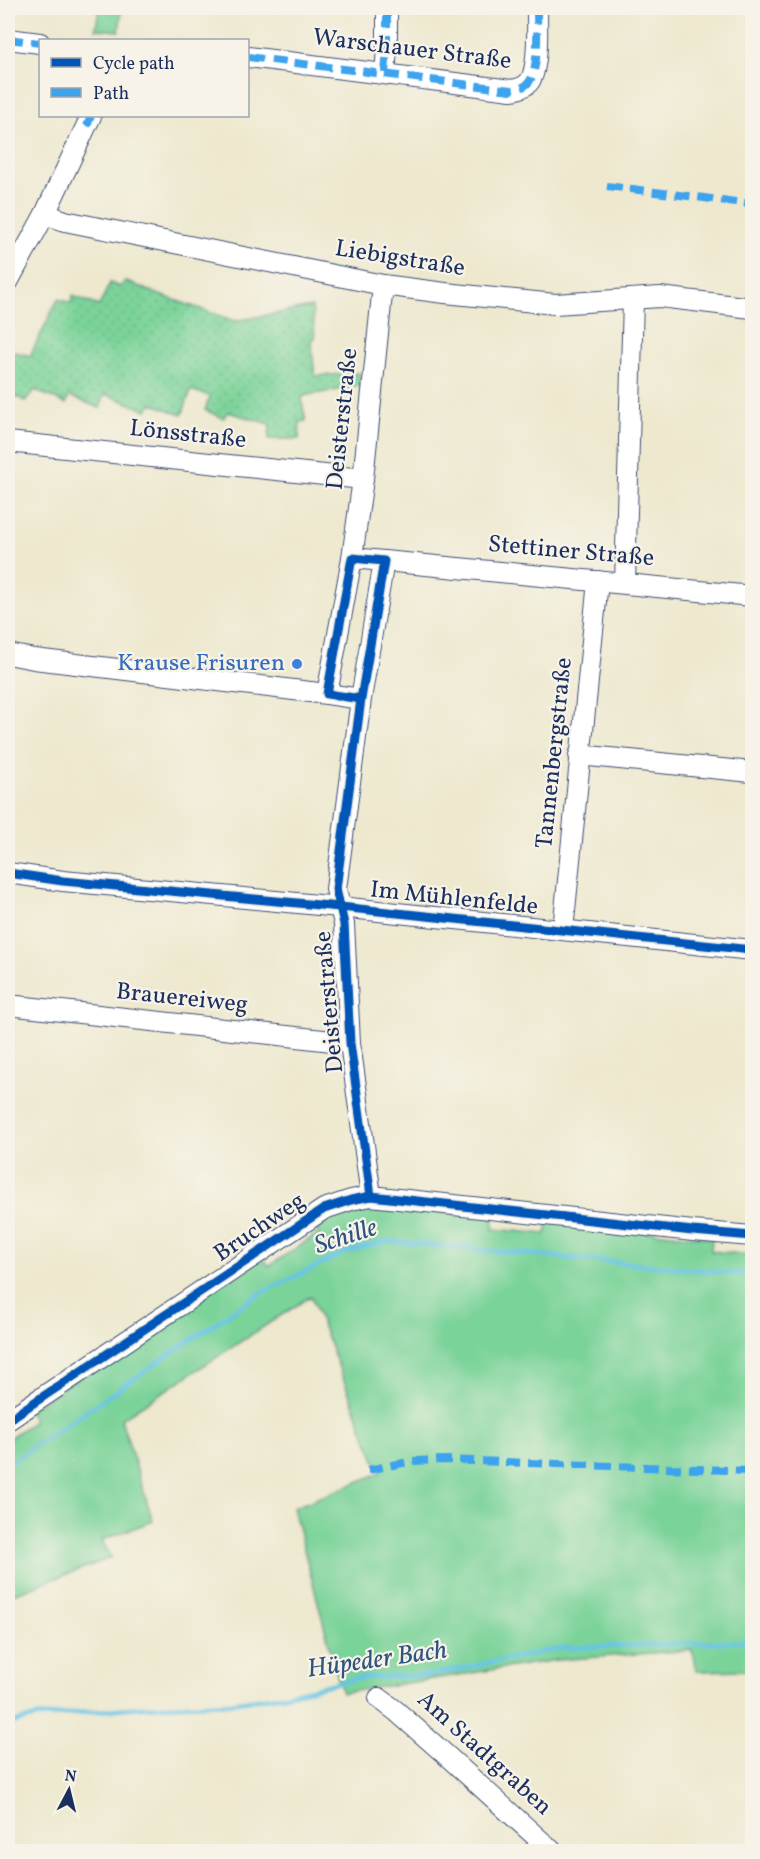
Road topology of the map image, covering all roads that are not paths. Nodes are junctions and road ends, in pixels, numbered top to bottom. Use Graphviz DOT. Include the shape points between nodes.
graph roads {
  1 [pos="387,8"];
  2 [pos="537,8"];
  3 [pos="8,39"];
  4 [pos="39,43"];
  5 [pos="249,57"];
  6 [pos="385,73"];
  7 [pos="91,117"];
  8 [pos="45,214"];
  9 [pos="8,282"];
  10 [pos="383,285"];
  11 [pos="633,300"];
  12 [pos="753,308"];
  13 [pos="8,442"];
  14 [pos="363,479"];
  15 [pos="352,558"];
  16 [pos="384,561"];
  17 [pos="598,581"];
  18 [pos="625,583"];
  19 [pos="753,596"];
  20 [pos="8,654"];
  21 [pos="327,694"];
  22 [pos="360,699"];
  23 [pos="579,754"];
  24 [pos="753,772"];
  25 [pos="8,873"];
  26 [pos="340,907"];
  27 [pos="562,930"];
  28 [pos="753,950"];
  29 [pos="8,1005"];
  30 [pos="350,1043"];
  31 [pos="371,1196"];
  32 [pos="753,1236"];
  33 [pos="8,1420"];
  34 [pos="379,1698"];
  35 [pos="553,1851"];
  1 -- 6 [label="street"];
  2 -- 6 [label="street, Warschauer Straße" via="535,64 531,80 521,89"];
  3 -- 4 [label="street"];
  5 -- 6 [label="street, Warschauer Straße"];
  7 -- 8 [label="street"];
  8 -- 9 [label="street"];
  8 -- 10 [label="street, Liebigstraße"];
  10 -- 11 [label="street, Liebigstraße" via="526,303"];
  10 -- 14 [label="street, Deisterstraße"];
  11 -- 12 [label="street, Liebigstraße" via="660,297"];
  11 -- 18 [label="street"];
  13 -- 14 [label="street, Lönsstraße"];
  14 -- 15 [label="street, Deisterstraße"];
  15 -- 16 [label="street, Stettiner Straße"];
  15 -- 21 [label="street, Deisterstraße"];
  16 -- 17 [label="street, Stettiner Straße"];
  16 -- 22 [label="street, Deisterstraße"];
  17 -- 18 [label="street, Stettiner Straße"];
  17 -- 23 [label="street, Tannenbergstraße"];
  18 -- 19 [label="street, Stettiner Straße"];
  20 -- 21 [label="street"];
  21 -- 22 [label="street"];
  22 -- 26 [label="street, Deisterstraße" via="336,889"];
  23 -- 24 [label="street"];
  23 -- 27 [label="street, Tannenbergstraße"];
  25 -- 26 [label="street, Im Mühlenfelde"];
  26 -- 27 [label="street, Im Mühlenfelde"];
  26 -- 30 [label="street, Deisterstraße"];
  27 -- 28 [label="street, Im Mühlenfelde"];
  29 -- 30 [label="street, Brauereiweg"];
  30 -- 31 [label="street, Deisterstraße"];
  31 -- 32 [label="street, Bruchweg"];
  31 -- 33 [label="street, Bruchweg" via="324,1209"];
  34 -- 35 [label="street, Am Stadtgraben"];
}
